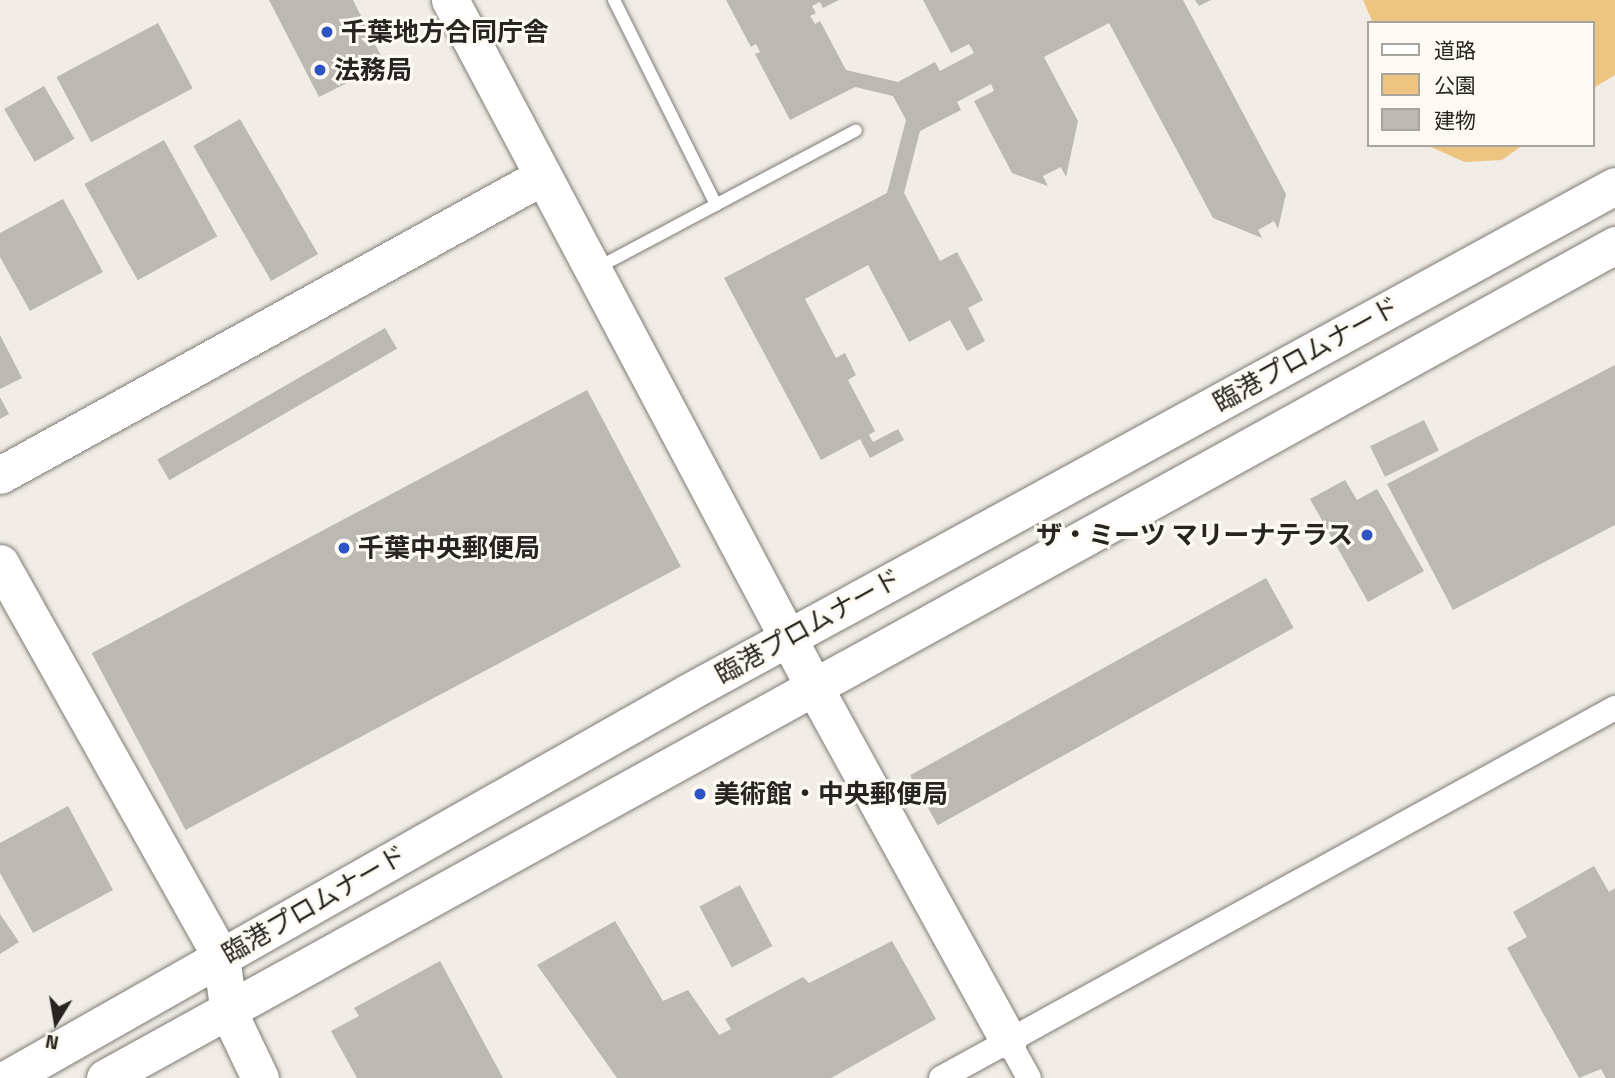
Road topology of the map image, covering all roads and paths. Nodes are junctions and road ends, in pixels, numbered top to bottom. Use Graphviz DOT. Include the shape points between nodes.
graph roads {
  1 [pos="450,0"];
  2 [pos="614,0"];
  3 [pos="856,130"];
  4 [pos="543,176"];
  5 [pos="1615,186"];
  6 [pos="716,205"];
  7 [pos="1615,245"];
  8 [pos="593,271"];
  9 [pos="0,475"];
  10 [pos="0,563"];
  11 [pos="790,636"];
  12 [pos="813,685"];
  13 [pos="1615,708"];
  14 [pos="220,957"];
  15 [pos="229,1013"];
  16 [pos="1008,1040"];
  17 [pos="8,1078"];
  18 [pos="105,1078"];
  19 [pos="260,1078"];
  20 [pos="941,1078"];
  21 [pos="1029,1078"];
  1 -- 4 [label="street"];
  2 -- 6 [label="lane"];
  3 -- 6 [label="lane"];
  4 -- 8 [label="street"];
  4 -- 9 [label="street"];
  5 -- 11 [label="street, 臨港プロムナード"];
  6 -- 8 [label="lane"];
  7 -- 12 [label="street, 臨港プロムナード"];
  8 -- 11 [label="street"];
  10 -- 14 [label="street"];
  11 -- 12 [label="street"];
  11 -- 14 [label="street, 臨港プロムナード"];
  12 -- 15 [label="street, 臨港プロムナード"];
  12 -- 16 [label="street"];
  13 -- 16 [label="street"];
  14 -- 15 [label="street"];
  14 -- 17 [label="street, 臨港プロムナード"];
  15 -- 18 [label="street, 臨港プロムナード"];
  15 -- 19 [label="street"];
  16 -- 20 [label="street"];
  16 -- 21 [label="street"];
}
